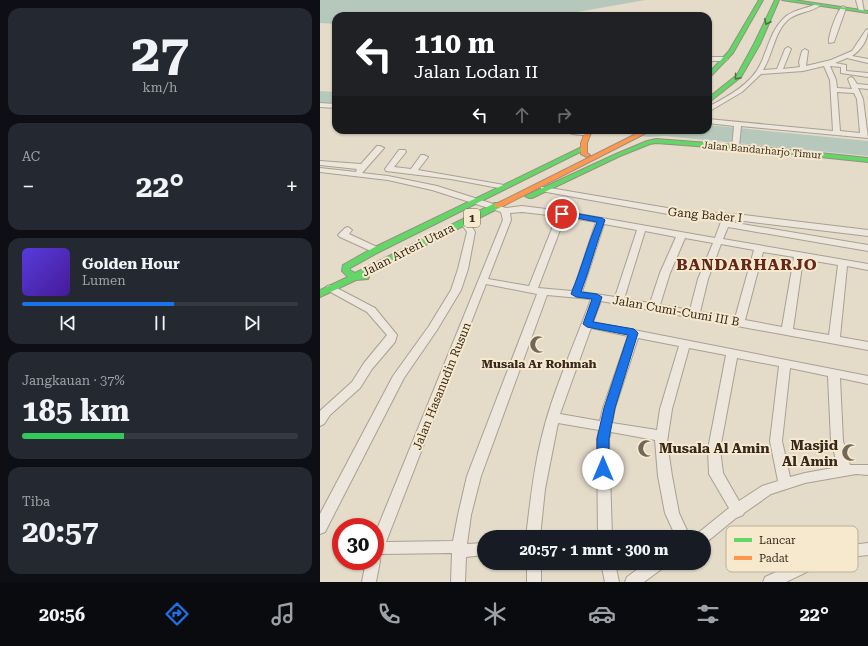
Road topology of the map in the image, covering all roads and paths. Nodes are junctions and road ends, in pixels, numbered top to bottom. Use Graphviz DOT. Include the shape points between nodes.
graph roads {
  1 [pos="761,0"];
  2 [pos="768,0"];
  3 [pos="777,0"];
  4 [pos="784,0"];
  5 [pos="859,0"];
  6 [pos="818,5"];
  7 [pos="844,8"];
  8 [pos="866,13"];
  9 [pos="868,31"];
  10 [pos="831,42"];
  11 [pos="754,44"];
  12 [pos="788,49"];
  13 [pos="805,51"];
  14 [pos="854,52"];
  15 [pos="868,54"];
  16 [pos="844,56"];
  17 [pos="712,59"];
  18 [pos="725,59"];
  19 [pos="868,61"];
  20 [pos="826,63"];
  21 [pos="803,69"];
  22 [pos="779,71"];
  23 [pos="712,72"];
  24 [pos="759,72"];
  25 [pos="865,73"];
  26 [pos="855,87"];
  27 [pos="868,87"];
  28 [pos="712,89"];
  29 [pos="834,90"];
  30 [pos="868,94"];
  31 [pos="712,98"];
  32 [pos="320,105"];
  33 [pos="332,106"];
  34 [pos="712,107"];
  35 [pos="712,122"];
  36 [pos="738,126"];
  37 [pos="587,134"];
  38 [pos="628,134"];
  39 [pos="637,134"];
  40 [pos="837,134"];
  41 [pos="866,136"];
  42 [pos="620,140"];
  43 [pos="735,146"];
  44 [pos="380,148"];
  45 [pos="584,151"];
  46 [pos="402,152"];
  47 [pos="424,158"];
  48 [pos="594,158"];
  49 [pos="868,160"];
  50 [pos="320,163"];
  51 [pos="363,167"];
  52 [pos="580,168"];
  53 [pos="320,170"];
  54 [pos="413,172"];
  55 [pos="357,174"];
  56 [pos="504,187"];
  57 [pos="544,188"];
  58 [pos="480,202"];
  59 [pos="502,212"];
  60 [pos="562,214"];
  61 [pos="602,220"];
  62 [pos="726,221"];
  63 [pos="467,226"];
  64 [pos="642,227"];
  65 [pos="348,230"];
  66 [pos="682,234"];
  67 [pos="868,234"];
  68 [pos="718,241"];
  69 [pos="759,248"];
  70 [pos="868,248"];
  71 [pos="376,250"];
  72 [pos="799,255"];
  73 [pos="843,263"];
  74 [pos="868,266"];
  75 [pos="350,274"];
  76 [pos="484,281"];
  77 [pos="320,284"];
  78 [pos="331,288"];
  79 [pos="537,290"];
  80 [pos="320,294"];
  81 [pos="576,294"];
  82 [pos="597,297"];
  83 [pos="618,302"];
  84 [pos="654,308"];
  85 [pos="694,314"];
  86 [pos="739,322"];
  87 [pos="587,324"];
  88 [pos="787,331"];
  89 [pos="634,333"];
  90 [pos="834,339"];
  91 [pos="685,343"];
  92 [pos="868,346"];
  93 [pos="732,352"];
  94 [pos="785,363"];
  95 [pos="834,373"];
  96 [pos="868,380"];
  97 [pos="554,418"];
  98 [pos="320,421"];
  99 [pos="605,427"];
  100 [pos="662,436"];
  101 [pos="868,470"];
  102 [pos="846,472"];
  103 [pos="785,485"];
  104 [pos="738,511"];
  105 [pos="320,528"];
  106 [pos="534,530"];
  107 [pos="605,530"];
  108 [pos="680,530"];
  109 [pos="711,530"];
  110 [pos="384,531"];
  111 [pos="459,549"];
  112 [pos="477,549"];
  113 [pos="868,549"];
  114 [pos="858,550"];
  115 [pos="384,553"];
  116 [pos="372,570"];
  117 [pos="534,570"];
  118 [pos="609,570"];
  119 [pos="648,570"];
  120 [pos="792,572"];
  121 [pos="370,582"];
  122 [pos="458,582"];
  123 [pos="534,582"];
  124 [pos="612,582"];
  125 [pos="632,582"];
  126 [pos="770,582"];
  1 -- 18 [label="main road"];
  2 -- 11 [label="main road"];
  3 -- 11 [label="main road, one-way"];
  4 -- 6 [label="main road"];
  5 -- 8 [label="street"];
  6 -- 7 [label="main road"];
  6 -- 24 [label="street" via="785,20"];
  7 -- 8 [label="main road"];
  7 -- 10 [label="street"];
  9 -- 14 [label="street"];
  11 -- 28 [label="main road"];
  11 -- 31 [label="main road, one-way" via="739,76"];
  12 -- 22 [label="street"];
  13 -- 21 [label="street"];
  14 -- 15 [label="street"];
  14 -- 16 [label="street"];
  16 -- 19 [label="street"];
  16 -- 20 [label="street"];
  17 -- 18 [label="street"];
  18 -- 23 [label="main road"];
  20 -- 21 [label="street"];
  20 -- 25 [label="street" via="844,66 843,72"];
  20 -- 29 [label="street"];
  21 -- 22 [label="street"];
  22 -- 24 [label="street"];
  24 -- 34 [label="street"];
  26 -- 27 [label="street"];
  26 -- 29 [label="street"];
  26 -- 30 [label="street"];
  26 -- 41 [label="street"];
  29 -- 40 [label="street"];
  32 -- 33 [label="street"];
  35 -- 36 [label="street"];
  36 -- 40 [label="street"];
  36 -- 43 [label="street"];
  37 -- 45 [label="main road"];
  38 -- 42 [label="main road, 1"];
  39 -- 42 [label="main road, 1"];
  40 -- 41 [label="street"];
  42 -- 45 [label="main road, Jalan Arteri Utara / 1"];
  42 -- 48 [label="main road, Jalan Arteri Utara / 1"];
  43 -- 49 [label="main road, Jalan Bandarharjo Timur"];
  43 -- 52 [label="main road, Jalan Bandarharjo Timur" via="656,141 600,165"];
  44 -- 51 [label="street"];
  45 -- 48 [label="main road"];
  45 -- 56 [label="main road"];
  45 -- 58 [label="main road, Jalan Arteri Utara / 1"];
  46 -- 54 [label="street" via="389,170"];
  47 -- 54 [label="street"];
  48 -- 52 [label="main road, Jalan Arteri Utara / 1"];
  50 -- 51 [label="street"];
  51 -- 55 [label="street"];
  52 -- 57 [label="main road"];
  52 -- 59 [label="main road, Jalan Arteri Utara / 1"];
  53 -- 55 [label="street"];
  54 -- 56 [label="street" via="487,182"];
  55 -- 58 [label="street" via="395,180"];
  56 -- 58 [label="main road"];
  57 -- 59 [label="main road"];
  57 -- 62 [label="street, Gang Bader I"];
  58 -- 59 [label="street"];
  58 -- 71 [label="main road"];
  58 -- 75 [label="main road, Jalan Arteri Utara / 1"];
  59 -- 60 [label="street" via="522,209"];
  59 -- 63 [label="main road"];
  59 -- 75 [label="main road, Jalan Arteri Utara / 1"];
  59 -- 76 [label="street, Jalan Hasanudin Rusun"];
  60 -- 61 [label="street"];
  60 -- 79 [label="street"];
  61 -- 64 [label="street"];
  61 -- 81 [label="street"];
  62 -- 67 [label="street, Gang Bader I"];
  62 -- 68 [label="street"];
  62 -- 70 [label="street"];
  63 -- 75 [label="main road" via="365,277"];
  63 -- 105 [label="street" via="472,232 456,290 424,342 399,376"];
  64 -- 66 [label="street"];
  64 -- 83 [label="street"];
  65 -- 71 [label="street" via="343,235"];
  66 -- 68 [label="street"];
  66 -- 84 [label="street" via="665,273"];
  68 -- 69 [label="street"];
  68 -- 85 [label="street" via="703,279"];
  69 -- 72 [label="street"];
  69 -- 86 [label="street"];
  71 -- 75 [label="main road" via="347,265"];
  72 -- 73 [label="street"];
  72 -- 88 [label="street"];
  73 -- 74 [label="street"];
  73 -- 90 [label="street"];
  75 -- 77 [label="main road, Jalan Arteri Utara / 1"];
  75 -- 78 [label="main road, Jalan Arteri Utara / 1"];
  76 -- 79 [label="street, Jalan Cumi-Cumi III B"];
  76 -- 110 [label="street, Jalan Hasanudin Rusun"];
  78 -- 80 [label="main road, Jalan Arteri Utara / 1"];
  78 -- 98 [label="street" via="371,310 392,335 356,385 326,412"];
  79 -- 81 [label="street, Jalan Cumi-Cumi III B"];
  79 -- 111 [label="street" via="474,476 466,504"];
  81 -- 82 [label="street, Jalan Cumi-Cumi III B"];
  82 -- 83 [label="street, Jalan Cumi-Cumi III B"];
  82 -- 87 [label="street"];
  83 -- 84 [label="street, Jalan Cumi-Cumi III B"];
  84 -- 85 [label="street, Jalan Cumi-Cumi III B"];
  85 -- 86 [label="street, Jalan Cumi-Cumi III B"];
  86 -- 88 [label="street, Jalan Cumi-Cumi III B"];
  87 -- 89 [label="street"];
  87 -- 97 [label="street"];
  88 -- 90 [label="street, Jalan Cumi-Cumi III B"];
  89 -- 91 [label="street"];
  89 -- 99 [label="street"];
  90 -- 92 [label="street, Jalan Cumi-Cumi III B"];
  91 -- 93 [label="street"];
  91 -- 100 [label="street" via="666,409"];
  93 -- 94 [label="street"];
  93 -- 104 [label="street" via="714,455 716,474"];
  94 -- 95 [label="street"];
  94 -- 103 [label="street" via="776,441"];
  95 -- 96 [label="street"];
  95 -- 102 [label="street" via="837,441"];
  97 -- 99 [label="street"];
  97 -- 106 [label="street" via="538,489"];
  99 -- 100 [label="street"];
  99 -- 107 [label="street"];
  100 -- 108 [label="street" via="665,476 672,513"];
  101 -- 102 [label="street" via="856,469"];
  102 -- 103 [label="street" via="804,478"];
  103 -- 104 [label="street" via="767,490"];
  104 -- 109 [label="street"];
  111 -- 112 [label="street"];
  111 -- 115 [label="street"];
  111 -- 122 [label="street"];
  113 -- 114 [label="street"];
  116 -- 121 [label="street, Jalan Hasanudin Rusun"];
  117 -- 123 [label="street"];
  118 -- 124 [label="street"];
  119 -- 125 [label="street"];
  120 -- 126 [label="street"];
}
